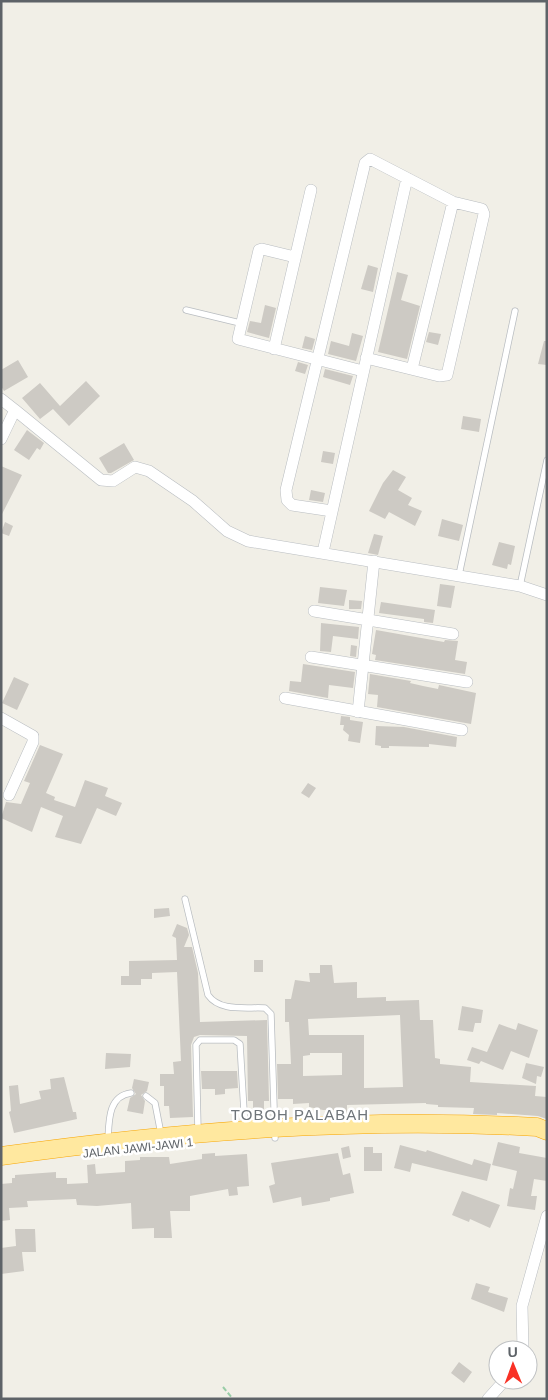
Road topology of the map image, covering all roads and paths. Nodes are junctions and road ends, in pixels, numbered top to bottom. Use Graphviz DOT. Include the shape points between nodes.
graph roads {
  1 [pos="407,178"];
  2 [pos="311,190"];
  3 [pos="453,202"];
  4 [pos="296,257"];
  5 [pos="186,310"];
  6 [pos="515,311"];
  7 [pos="240,323"];
  8 [pos="274,349"];
  9 [pos="366,358"];
  10 [pos="317,360"];
  11 [pos="412,369"];
  12 [pos="363,371"];
  13 [pos="1,399"];
  14 [pos="15,410"];
  15 [pos="1,438"];
  16 [pos="547,460"];
  17 [pos="332,512"];
  18 [pos="323,552"];
  19 [pos="374,561"];
  20 [pos="459,575"];
  21 [pos="520,586"];
  22 [pos="547,594"];
  23 [pos="314,611"];
  24 [pos="368,619"];
  25 [pos="453,634"];
  26 [pos="311,657"];
  27 [pos="364,665"];
  28 [pos="467,682"];
  29 [pos="285,698"];
  30 [pos="358,712"];
  31 [pos="1,718"];
  32 [pos="462,730"];
  33 [pos="9,795"];
  34 [pos="185,899"];
  35 [pos="131,1093"];
  36 [pos="146,1096"];
  37 [pos="245,1129"];
  38 [pos="546,1131"];
  39 [pos="198,1132"];
  40 [pos="275,1132"];
  41 [pos="162,1136"];
  42 [pos="109,1145"];
  43 [pos="1,1156"];
  44 [pos="1,1166"];
  45 [pos="547,1216"];
  46 [pos="523,1340"];
  47 [pos="223,1387"];
  48 [pos="233,1399"];
  1 -- 3 [label="street"];
  1 -- 9 [label="street"];
  1 -- 10 [label="street" via="373,160 365,163"];
  2 -- 4 [label="street"];
  3 -- 11 [label="street"];
  3 -- 11 [label="street" via="482,209 484,214 449,372 443,376"];
  4 -- 7 [label="street" via="259,250"];
  4 -- 8 [label="street"];
  5 -- 7 [label="lane"];
  6 -- 20 [label="lane"];
  7 -- 8 [label="street" via="238,339"];
  8 -- 10 [label="street"];
  9 -- 11 [label="street"];
  9 -- 12 [label="street"];
  10 -- 12 [label="street"];
  10 -- 17 [label="street" via="286,490 287,500 292,505"];
  12 -- 17 [label="street"];
  13 -- 14 [label="street"];
  14 -- 15 [label="street"];
  14 -- 18 [label="street" via="101,480 113,481 130,469 142,468 179,491 237,538"];
  16 -- 21 [label="lane"];
  17 -- 18 [label="street"];
  18 -- 19 [label="street"];
  19 -- 20 [label="street"];
  19 -- 24 [label="street"];
  20 -- 21 [label="street"];
  21 -- 22 [label="street"];
  23 -- 24 [label="street"];
  24 -- 25 [label="street"];
  24 -- 27 [label="street"];
  26 -- 27 [label="street"];
  27 -- 28 [label="street"];
  27 -- 30 [label="street"];
  29 -- 30 [label="street"];
  30 -- 32 [label="street"];
  31 -- 33 [label="street" via="33,736"];
  34 -- 40 [label="lane" via="208,995 214,1003 270,1011"];
  35 -- 42 [label="lane" via="119,1097 112,1106"];
  36 -- 41 [label="lane" via="155,1104"];
  37 -- 39 [label="highway"];
  37 -- 39 [label="lane" via="240,1044 234,1040 200,1040 196,1045"];
  37 -- 40 [label="highway"];
  38 -- 40 [label="highway" via="536,1134"];
  39 -- 41 [label="highway"];
  40 -- 42 [label="highway, JALAN JAWI-JAWI 1"];
  41 -- 42 [label="highway"];
  42 -- 43 [label="highway"];
  42 -- 44 [label="highway, JALAN JAWI-JAWI 1"];
  45 -- 46 [label="street" via="522,1306"];
  47 -- 48 [label="path"];
}
